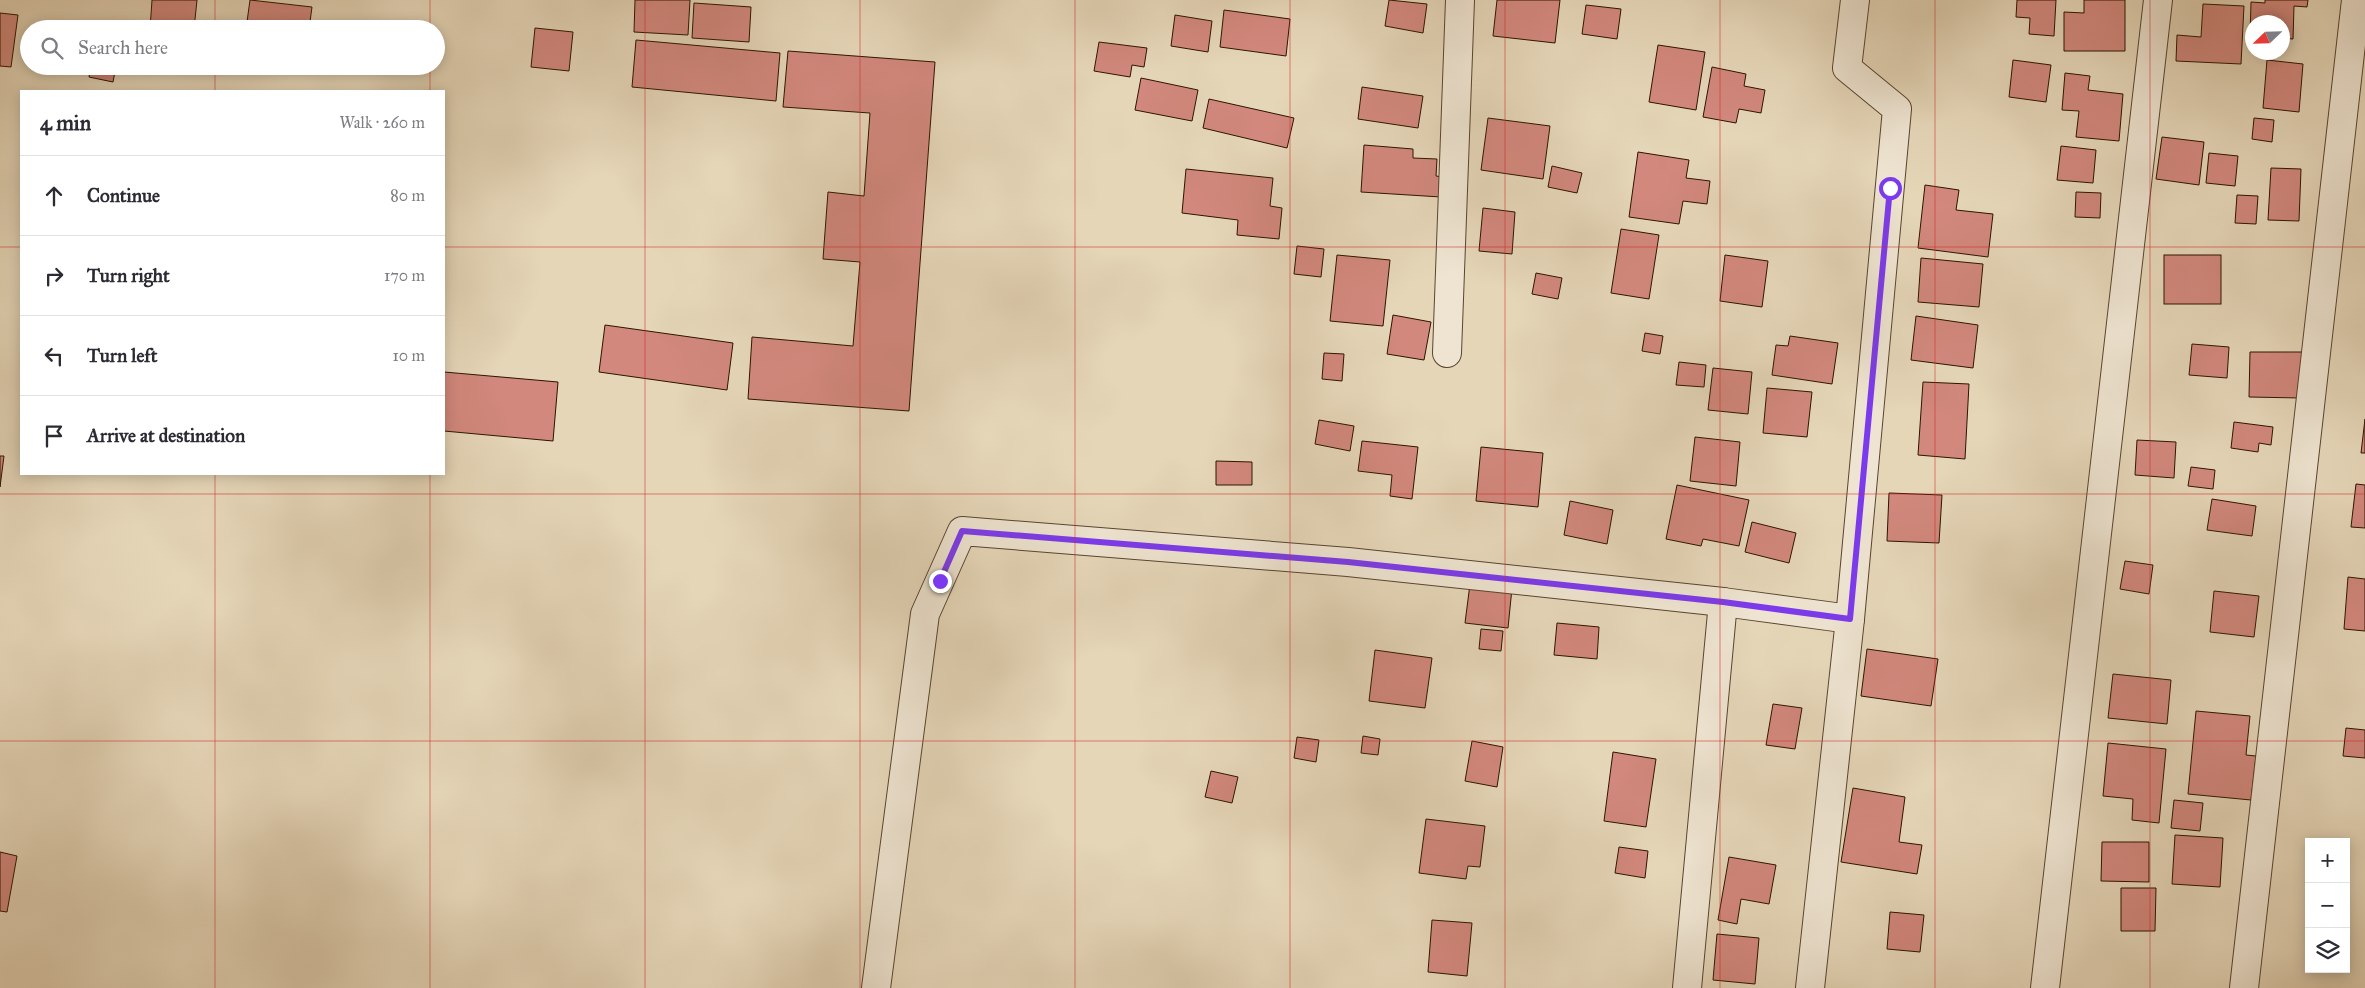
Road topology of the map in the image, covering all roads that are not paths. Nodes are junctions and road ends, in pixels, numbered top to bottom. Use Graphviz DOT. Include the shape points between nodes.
graph roads {
  1 [pos="1460,0"];
  2 [pos="1855,0"];
  3 [pos="2158,0"];
  4 [pos="2356,0"];
  5 [pos="1447,353"];
  6 [pos="1723,602"];
  7 [pos="1850,619"];
  8 [pos="876,988"];
  9 [pos="1687,988"];
  10 [pos="1810,988"];
  11 [pos="2044,988"];
  12 [pos="2244,988"];
  1 -- 5 [label="street"];
  2 -- 7 [label="street" via="1846,68 1897,109"];
  3 -- 11 [label="street"];
  4 -- 12 [label="street"];
  6 -- 7 [label="street"];
  6 -- 8 [label="street" via="1348,562 962,531 925,614"];
  6 -- 9 [label="street"];
  7 -- 10 [label="street"];
}
